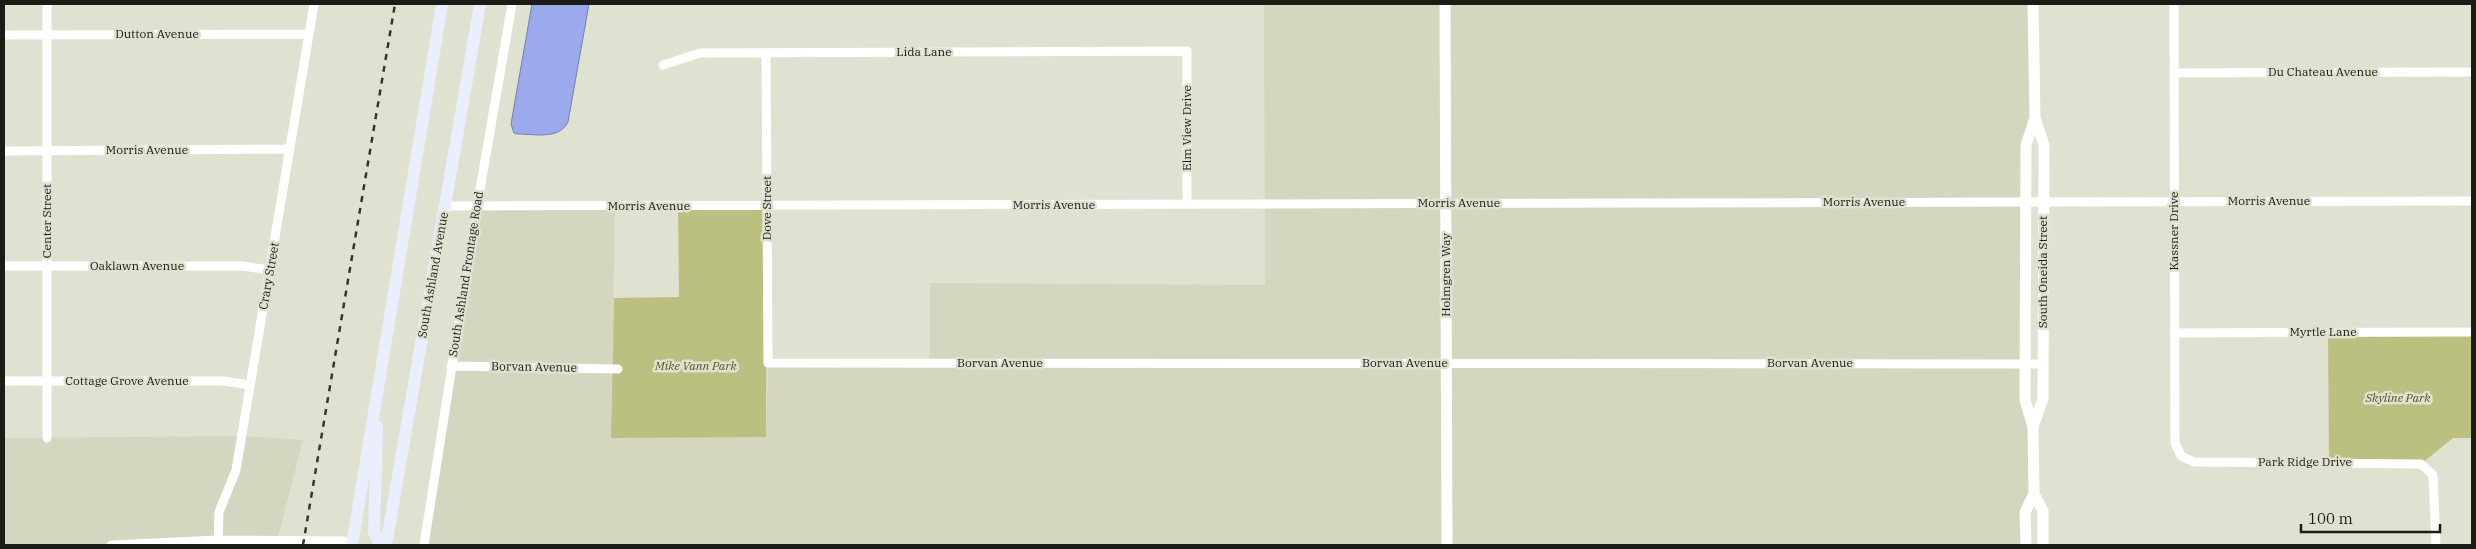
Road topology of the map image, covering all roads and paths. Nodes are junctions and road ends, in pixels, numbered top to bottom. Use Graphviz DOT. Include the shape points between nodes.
graph roads {
  1 [pos="47,4"];
  2 [pos="314,4"];
  3 [pos="442,4"];
  4 [pos="480,4"];
  5 [pos="512,4"];
  6 [pos="1445,4"];
  7 [pos="2034,4"];
  8 [pos="2174,4"];
  9 [pos="309,34"];
  10 [pos="4,35"];
  11 [pos="46,35"];
  12 [pos="1187,51"];
  13 [pos="766,53"];
  14 [pos="663,65"];
  15 [pos="2472,72"];
  16 [pos="2174,73"];
  17 [pos="2035,118"];
  18 [pos="4,150"];
  19 [pos="47,150"];
  20 [pos="290,150"];
  21 [pos="2472,200"];
  22 [pos="2026,202"];
  23 [pos="2044,202"];
  24 [pos="2174,202"];
  25 [pos="1187,204"];
  26 [pos="1446,204"];
  27 [pos="446,206"];
  28 [pos="767,206"];
  29 [pos="477,207"];
  30 [pos="4,266"];
  31 [pos="46,266"];
  32 [pos="270,270"];
  33 [pos="2174,332"];
  34 [pos="2472,332"];
  35 [pos="768,363"];
  36 [pos="1446,363"];
  37 [pos="2025,363"];
  38 [pos="2043,364"];
  39 [pos="451,366"];
  40 [pos="618,369"];
  41 [pos="4,381"];
  42 [pos="46,381"];
  43 [pos="378,383"];
  44 [pos="250,385"];
  45 [pos="2033,427"];
  46 [pos="46,438"];
  47 [pos="2181,456"];
  48 [pos="2034,494"];
  49 [pos="218,543"];
  50 [pos="111,545"];
  51 [pos="351,545"];
  52 [pos="381,545"];
  53 [pos="386,545"];
  54 [pos="424,545"];
  55 [pos="1447,545"];
  56 [pos="2026,545"];
  57 [pos="2044,545"];
  58 [pos="2436,545"];
  1 -- 11 [label="street, Center Street"];
  2 -- 9 [label="street, Crary Street"];
  3 -- 43 [label="main road"];
  4 -- 27 [label="main road, South Ashland Avenue"];
  5 -- 29 [label="street, South Ashland Frontage Road"];
  6 -- 26 [label="street, Holmgren Way"];
  7 -- 17 [label="street, South Oneida Street"];
  8 -- 16 [label="street, Kassner Drive"];
  9 -- 11 [label="street, Dutton Avenue"];
  9 -- 20 [label="street, Crary Street"];
  10 -- 11 [label="street, Dutton Avenue"];
  11 -- 19 [label="street, Center Street"];
  12 -- 13 [label="street, Lida Lane"];
  12 -- 25 [label="street, Elm View Drive"];
  13 -- 14 [label="street, Lida Lane" via="700,53"];
  13 -- 28 [label="street, Dove Street"];
  15 -- 16 [label="street, Du Chateau Avenue"];
  16 -- 24 [label="street, Kassner Drive"];
  17 -- 22 [label="street, South Oneida Street" via="2026,145"];
  17 -- 23 [label="street, South Oneida Street" via="2044,145"];
  18 -- 19 [label="street, Morris Avenue"];
  19 -- 20 [label="street, Morris Avenue"];
  19 -- 31 [label="street, Center Street"];
  20 -- 32 [label="street, Crary Street"];
  21 -- 24 [label="street, Morris Avenue"];
  22 -- 23 [label="street, Morris Avenue"];
  22 -- 26 [label="street, Morris Avenue"];
  22 -- 37 [label="street, South Oneida Street"];
  23 -- 24 [label="street, Morris Avenue"];
  23 -- 38 [label="street, South Oneida Street"];
  24 -- 33 [label="street, Kassner Drive"];
  25 -- 26 [label="street, Morris Avenue"];
  25 -- 28 [label="street, Morris Avenue"];
  26 -- 36 [label="street, Holmgren Way"];
  27 -- 29 [label="street, Morris Avenue"];
  27 -- 53 [label="main road, South Ashland Avenue"];
  28 -- 29 [label="street, Morris Avenue"];
  28 -- 35 [label="street, Dove Street"];
  29 -- 39 [label="street, South Ashland Frontage Road"];
  30 -- 31 [label="street, Oaklawn Avenue"];
  31 -- 32 [label="street, Oaklawn Avenue" via="243,266"];
  31 -- 42 [label="street, Center Street"];
  32 -- 44 [label="street, Crary Street"];
  33 -- 34 [label="street, Myrtle Lane"];
  33 -- 47 [label="street, Kassner Drive" via="2175,443"];
  35 -- 36 [label="street, Borvan Avenue"];
  36 -- 37 [label="street, Borvan Avenue"];
  36 -- 55 [label="street, Holmgren Way"];
  37 -- 38 [label="street, Borvan Avenue"];
  37 -- 45 [label="street, South Oneida Street" via="2025,400"];
  38 -- 45 [label="street, South Oneida Street" via="2043,399"];
  39 -- 40 [label="street, Borvan Avenue"];
  39 -- 54 [label="street, South Ashland Frontage Road"];
  41 -- 42 [label="street, Cottage Grove Avenue"];
  42 -- 44 [label="street, Cottage Grove Avenue" via="223,381"];
  42 -- 46 [label="street, Center Street"];
  43 -- 51 [label="main road"];
  43 -- 52 [label="main road" via="374,533"];
  44 -- 49 [label="street, Crary Street" via="236,470 219,512"];
  45 -- 48 [label="street, South Oneida Street"];
  47 -- 58 [label="street, Park Ridge Drive" via="2194,462 2421,464 2429,469 2434,480"];
  48 -- 56 [label="street, South Oneida Street" via="2026,512"];
  48 -- 57 [label="street, South Oneida Street" via="2043,512"];
  49 -- 50 [label="street"];
  49 -- 51 [label="street" via="343,541"];
}
